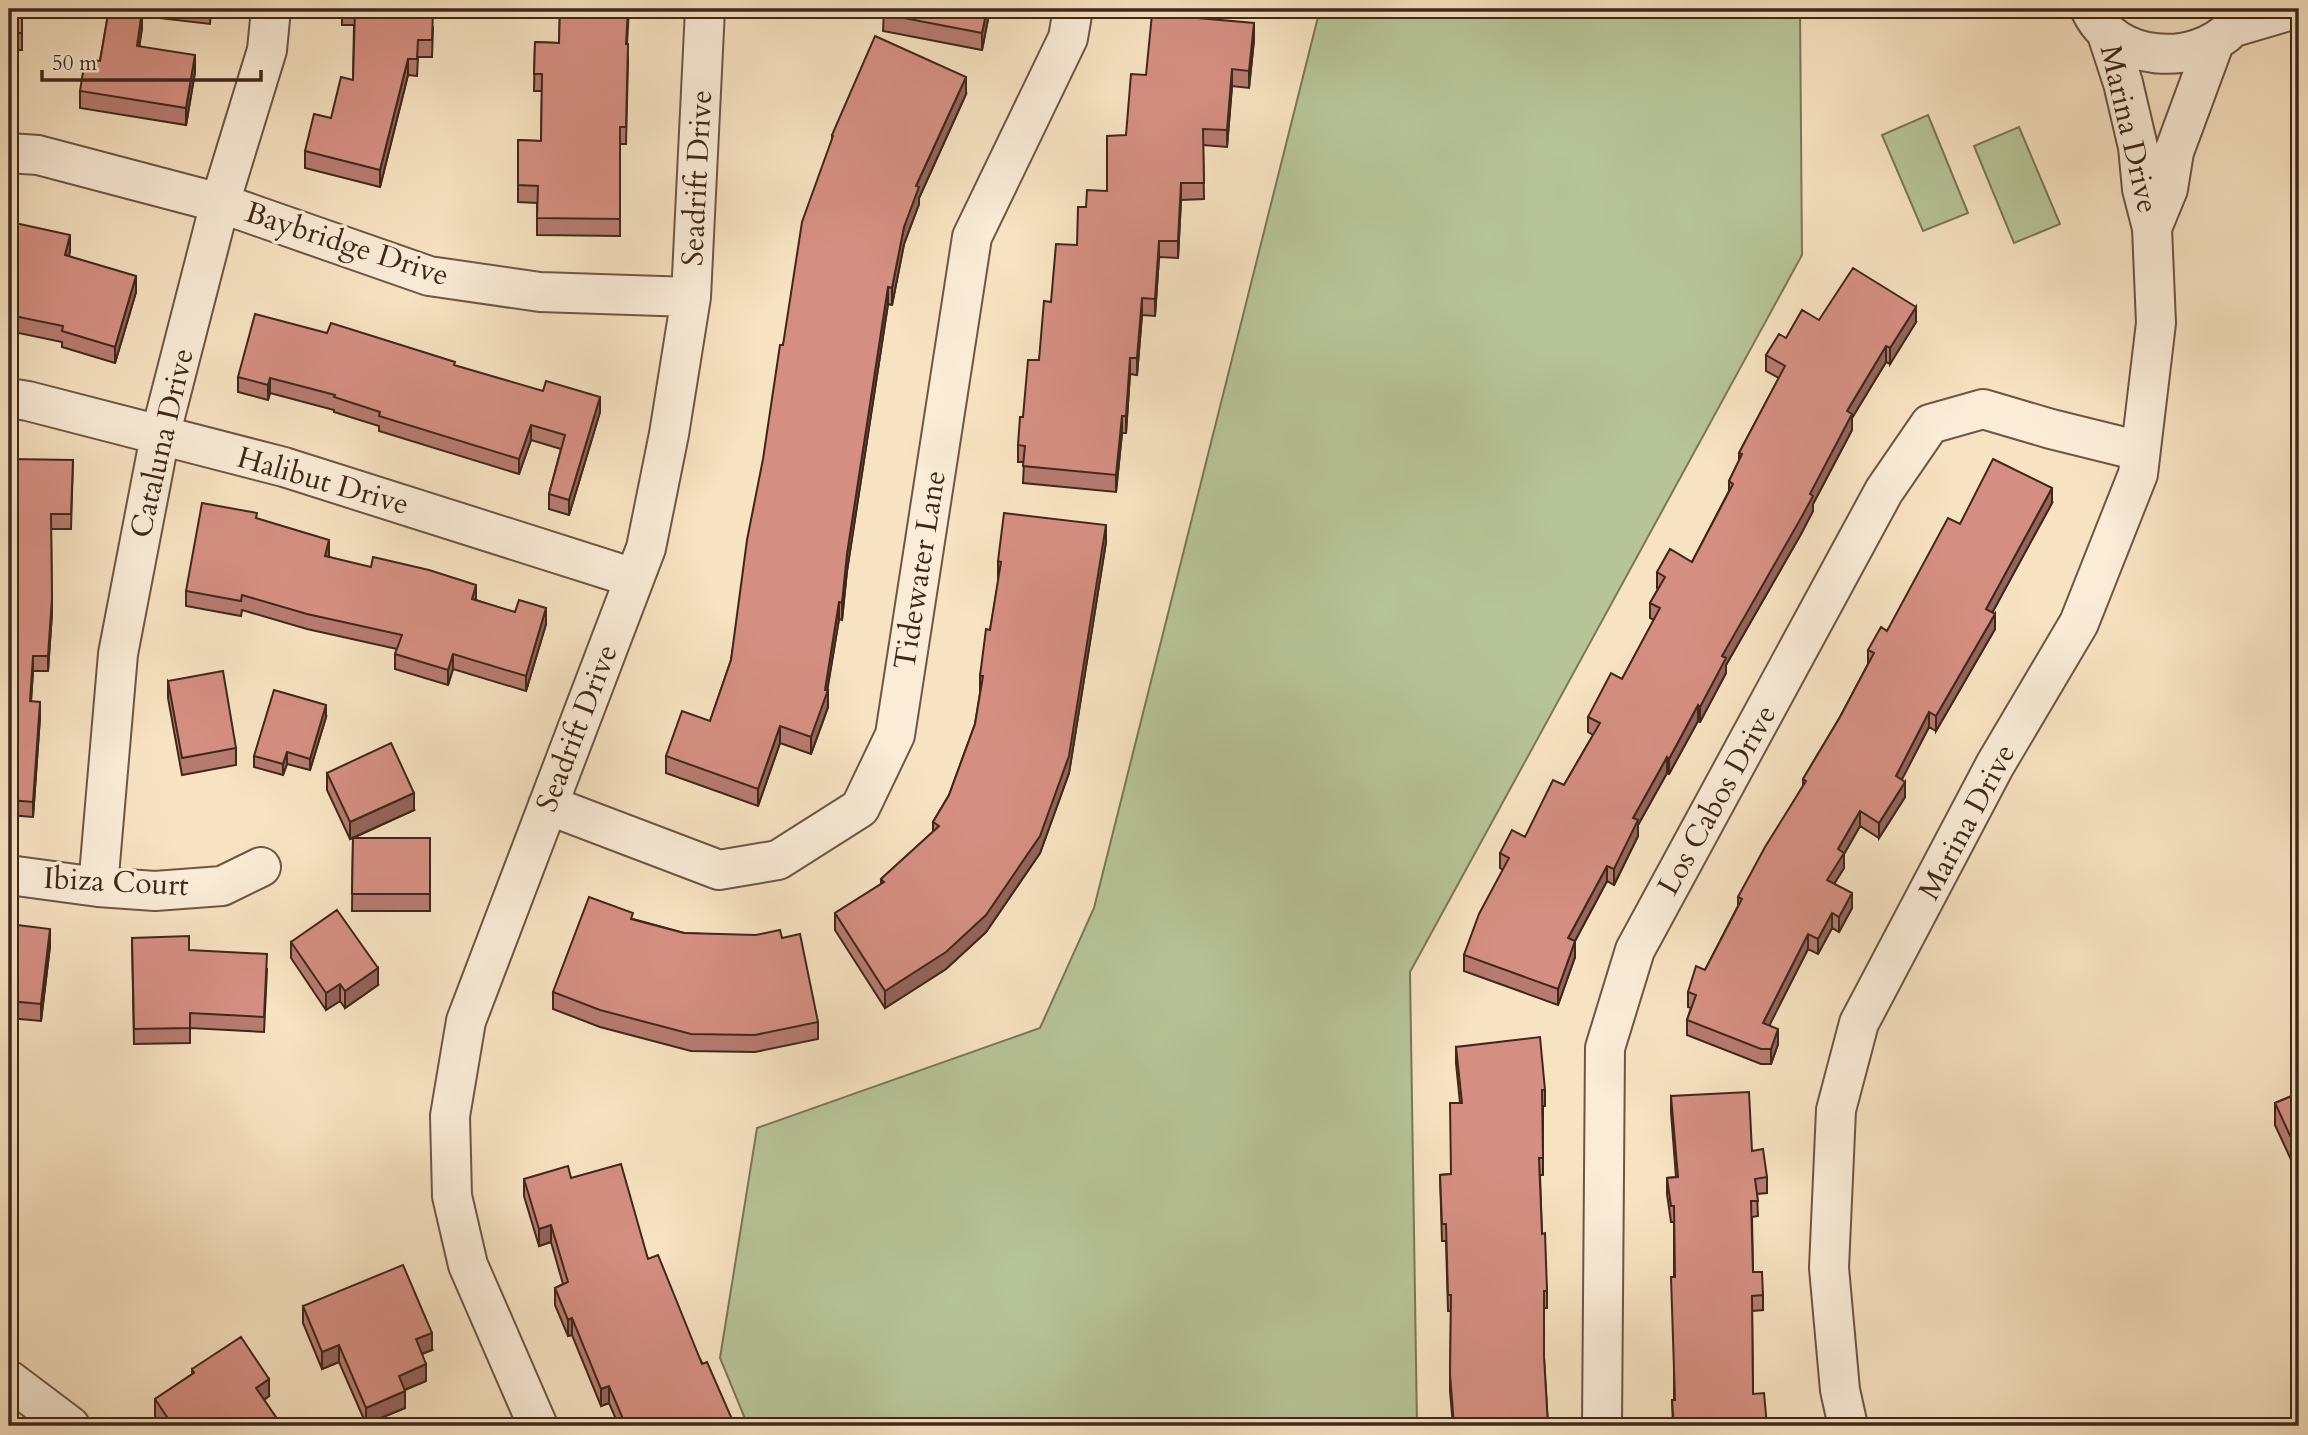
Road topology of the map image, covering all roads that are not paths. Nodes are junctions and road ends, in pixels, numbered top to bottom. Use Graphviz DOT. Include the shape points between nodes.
graph roads {
  1 [pos="271,9"];
  2 [pos="705,9"];
  3 [pos="1073,9"];
  4 [pos="2295,9"];
  5 [pos="2092,15"];
  6 [pos="2231,25"];
  7 [pos="9,153"];
  8 [pos="220,203"];
  9 [pos="2152,228"];
  10 [pos="691,297"];
  11 [pos="9,398"];
  12 [pos="160,436"];
  13 [pos="2140,452"];
  14 [pos="634,578"];
  15 [pos="548,805"];
  16 [pos="261,867"];
  17 [pos="9,875"];
  18 [pos="98,887"];
  19 [pos="9,1380"];
  20 [pos="70,1426"];
  21 [pos="538,1426"];
  22 [pos="1602,1426"];
  23 [pos="1848,1426"];
  1 -- 8 [label="street, Cataluna Drive" via="267,50"];
  2 -- 10 [label="street, Seadrift Drive"];
  3 -- 15 [label="street, Tidewater Lane" via="1068,38 972,237 895,735 860,808 778,860 719,870"];
  4 -- 6 [label="street"];
  5 -- 6 [label="street" via="2120,41 2146,52 2174,55 2203,47"];
  5 -- 9 [label="street, Marina Drive" via="2126,96"];
  6 -- 9 [label="street, Marina Drive" via="2174,152 2168,189"];
  7 -- 8 [label="street, Baybridge Drive" via="38,155"];
  8 -- 10 [label="street, Baybridge Drive" via="429,276 540,292"];
  8 -- 12 [label="street, Cataluna Drive"];
  9 -- 13 [label="street, Marina Drive" via="2156,323"];
  10 -- 14 [label="street, Seadrift Drive" via="648,536"];
  11 -- 12 [label="street, Halibut Drive"];
  12 -- 14 [label="street, Halibut Drive" via="284,467"];
  12 -- 18 [label="street, Cataluna Drive" via="118,654"];
  13 -- 22 [label="street, Los Cabos Drive" via="1983,408 1930,424 1884,491 1634,950 1605,1048"];
  13 -- 23 [label="street, Marina Drive" via="2138,474 2079,623 1995,765 1859,1023 1836,1110 1829,1268 1840,1390"];
  14 -- 15 [label="street, Seadrift Drive"];
  15 -- 21 [label="street, Seadrift Drive" via="466,1021 450,1116 452,1196 468,1265"];
  16 -- 18 [label="street, Ibiza Court" via="222,886 155,891"];
  17 -- 18 [label="street, Ibiza Court"];
  19 -- 20 [label="street"];
}
